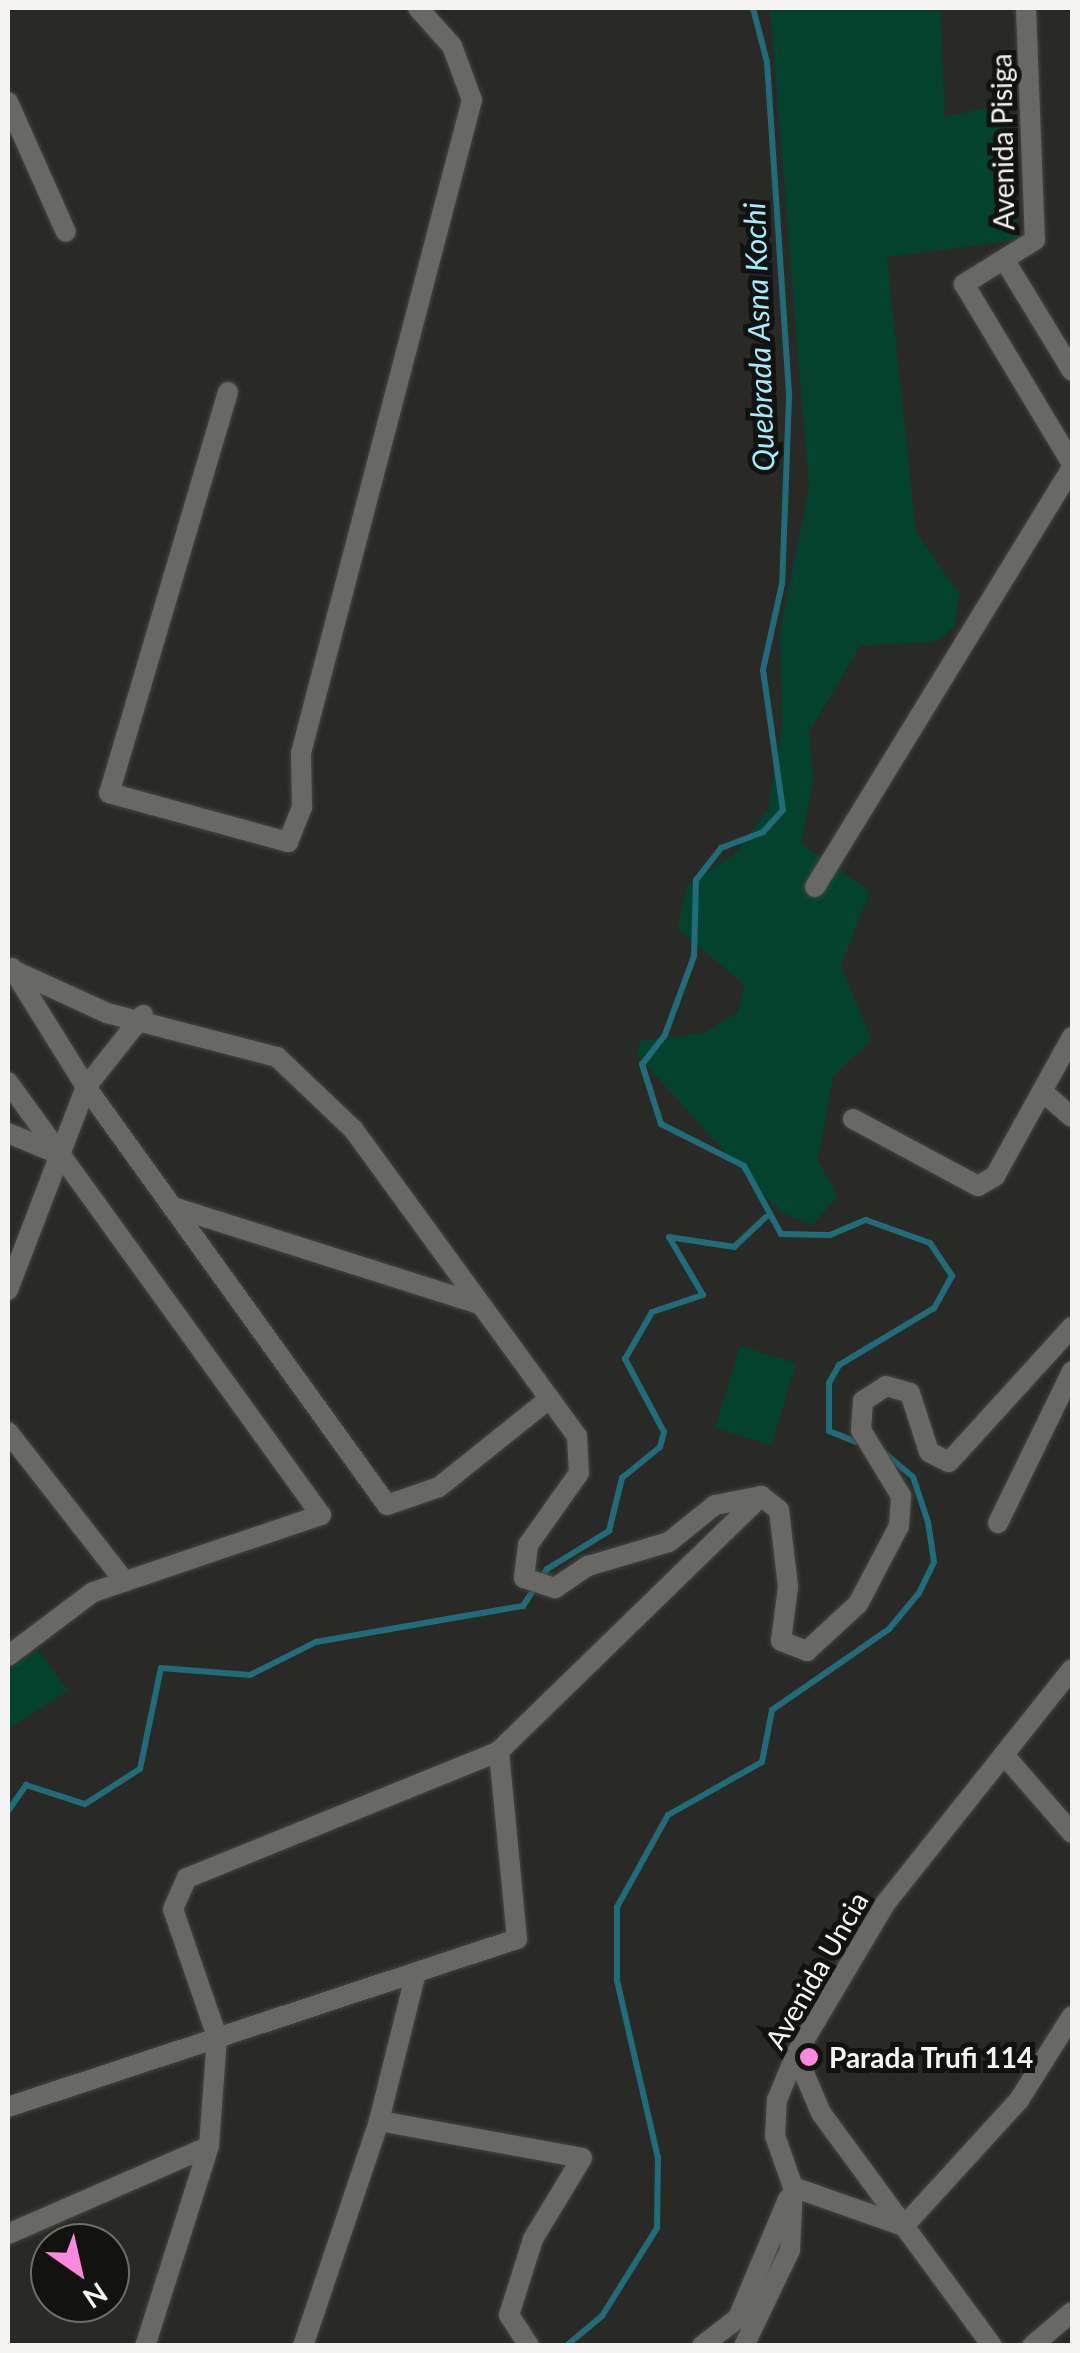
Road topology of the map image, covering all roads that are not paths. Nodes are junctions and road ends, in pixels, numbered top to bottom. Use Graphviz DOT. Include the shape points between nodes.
graph roads {
  1 [pos="418,8"];
  2 [pos="1026,8"];
  3 [pos="8,102"];
  4 [pos="66,232"];
  5 [pos="1007,264"];
  6 [pos="1072,370"];
  7 [pos="228,392"];
  8 [pos="1072,466"];
  9 [pos="815,888"];
  10 [pos="10,966"];
  11 [pos="142,1015"];
  12 [pos="1072,1037"];
  13 [pos="8,1082"];
  14 [pos="86,1087"];
  15 [pos="1043,1092"];
  16 [pos="1072,1117"];
  17 [pos="853,1120"];
  18 [pos="8,1133"];
  19 [pos="59,1154"];
  20 [pos="173,1207"];
  21 [pos="8,1290"];
  22 [pos="479,1304"];
  23 [pos="1072,1327"];
  24 [pos="1072,1371"];
  25 [pos="550,1398"];
  26 [pos="8,1432"];
  27 [pos="761,1496"];
  28 [pos="998,1523"];
  29 [pos="125,1582"];
  30 [pos="8,1656"];
  31 [pos="1072,1669"];
  32 [pos="499,1751"];
  33 [pos="1005,1756"];
  34 [pos="1072,1833"];
  35 [pos="416,1973"];
  36 [pos="1072,2016"];
  37 [pos="217,2037"];
  38 [pos="796,2054"];
  39 [pos="8,2107"];
  40 [pos="379,2121"];
  41 [pos="209,2146"];
  42 [pos="793,2188"];
  43 [pos="904,2226"];
  44 [pos="8,2234"];
  45 [pos="1072,2312"];
  46 [pos="145,2346"];
  47 [pos="303,2346"];
  48 [pos="529,2346"];
  49 [pos="702,2346"];
  50 [pos="744,2346"];
  51 [pos="992,2346"];
  52 [pos="1032,2346"];
  1 -- 7 [label="street" via="452,46 472,100 301,753 302,807 288,842 109,793"];
  2 -- 5 [label="street, Avenida Pisiga" via="1036,240"];
  3 -- 4 [label="street"];
  5 -- 6 [label="street, Avenida Pisiga"];
  5 -- 8 [label="street, Avenida Pisiga" via="964,284"];
  8 -- 9 [label="street"];
  10 -- 11 [label="street" via="107,1013"];
  10 -- 14 [label="street"];
  11 -- 14 [label="street"];
  11 -- 22 [label="street" via="299,1070"];
  12 -- 15 [label="street"];
  13 -- 19 [label="street"];
  14 -- 19 [label="street"];
  14 -- 20 [label="street"];
  15 -- 16 [label="street"];
  15 -- 17 [label="street" via="995,1176 978,1186"];
  18 -- 19 [label="street"];
  19 -- 21 [label="street"];
  19 -- 29 [label="street" via="321,1514"];
  20 -- 22 [label="street"];
  20 -- 25 [label="street" via="387,1504 439,1487"];
  22 -- 25 [label="street"];
  23 -- 27 [label="street" via="949,1462 929,1452 910,1392 886,1386 863,1401 861,1430 901,1496 900,1526 858,1604 798,1654 781,1641 788,1587 779,1510"];
  24 -- 28 [label="street"];
  25 -- 27 [label="street" via="577,1436 579,1474 528,1545 524,1578 555,1588 588,1566 669,1542 715,1505"];
  26 -- 29 [label="street"];
  27 -- 32 [label="street"];
  29 -- 30 [label="street" via="72,1605"];
  31 -- 33 [label="street, Avenida Uncia"];
  32 -- 35 [label="street" via="517,1939"];
  32 -- 37 [label="street" via="187,1878 174,1920"];
  33 -- 34 [label="street"];
  33 -- 38 [label="street, Avenida Uncia" via="884,1904"];
  35 -- 37 [label="street"];
  35 -- 40 [label="street"];
  36 -- 43 [label="street" via="1019,2100"];
  37 -- 39 [label="street"];
  37 -- 41 [label="street"];
  38 -- 42 [label="street, Avenida Uncia" via="777,2100 775,2136"];
  38 -- 43 [label="street" via="821,2113"];
  40 -- 47 [label="street"];
  40 -- 48 [label="street" via="582,2158 533,2240 510,2315"];
  41 -- 44 [label="street"];
  41 -- 46 [label="street"];
  42 -- 43 [label="street"];
  42 -- 49 [label="street" via="738,2318"];
  42 -- 50 [label="street, Avenida Uncia" via="790,2250"];
  43 -- 51 [label="street"];
  45 -- 52 [label="street"];
}
